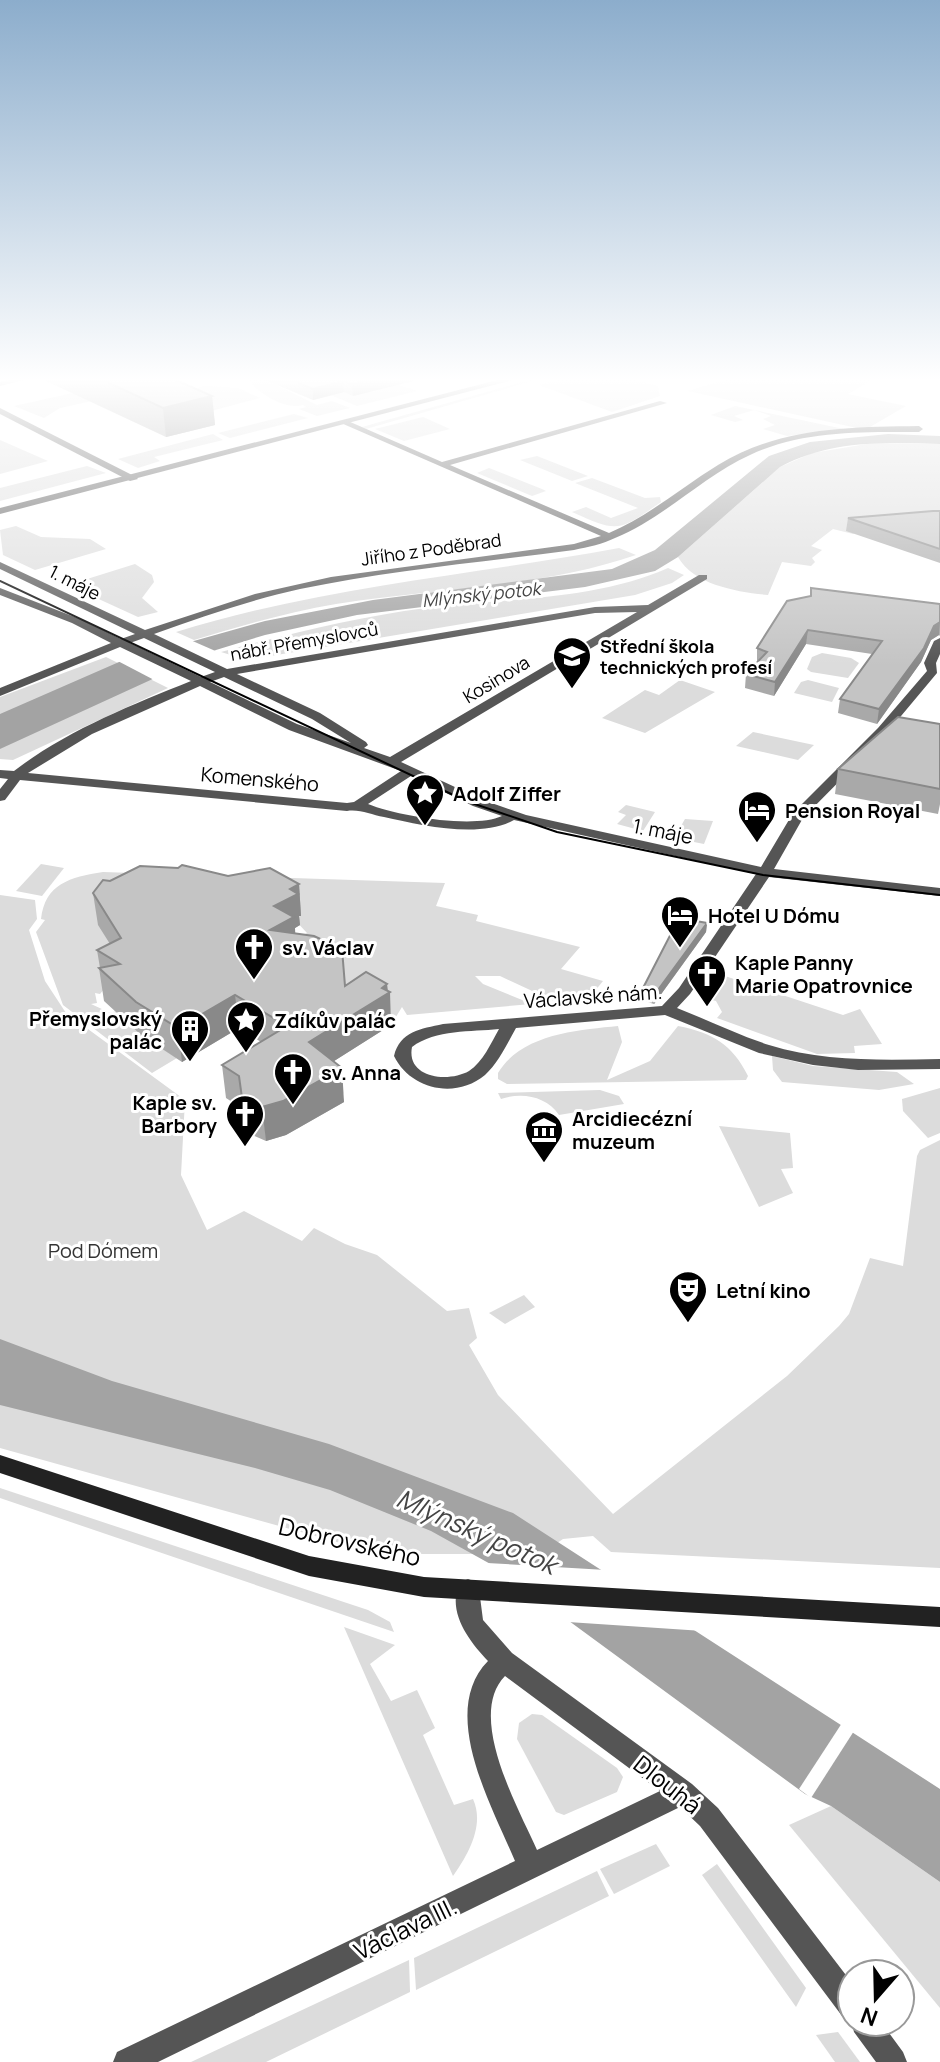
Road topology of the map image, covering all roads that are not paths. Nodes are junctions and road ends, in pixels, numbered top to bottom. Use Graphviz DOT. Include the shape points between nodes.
graph roads {
  1 [pos="122,473"];
  2 [pos="155,473"];
  3 [pos="460,473"];
  4 [pos="718,473"];
  5 [pos="133,479"];
  6 [pos="0,511"];
  7 [pos="611,537"];
  8 [pos="0,565"];
  9 [pos="703,577"];
  10 [pos="0,591"];
  11 [pos="647,608"];
  12 [pos="146,636"];
  13 [pos="940,641"];
  14 [pos="124,645"];
  15 [pos="219,671"];
  16 [pos="937,672"];
  17 [pos="196,680"];
  18 [pos="0,692"];
  19 [pos="391,762"];
  20 [pos="410,771"];
  21 [pos="0,774"];
  22 [pos="16,776"];
  23 [pos="0,797"];
  24 [pos="358,805"];
  25 [pos="512,815"];
  26 [pos="765,872"];
  27 [pos="940,892"];
  28 [pos="667,1010"];
  29 [pos="511,1023"];
  30 [pos="940,1064"];
  31 [pos="0,1464"];
  32 [pos="468,1589"];
  33 [pos="940,1617"];
  34 [pos="504,1661"];
  35 [pos="683,1793"];
  36 [pos="531,1867"];
  37 [pos="836,1985"];
  38 [pos="876,2038"];
  39 [pos="127,2062"];
  40 [pos="893,2062"];
  1 -- 5 [label="street"];
  2 -- 5 [label="street"];
  3 -- 7 [label="street"];
  4 -- 7 [label="street, Jiřího z Poděbrad"];
  5 -- 6 [label="street"];
  7 -- 12 [label="street, Jiřího z Poděbrad" via="574,547 300,586 199,613"];
  8 -- 12 [label="street, 1. máje"];
  9 -- 11 [label="street, Kosinova"];
  10 -- 14 [label="street, 1. máje"];
  11 -- 15 [label="street, nábř. Přemyslovců" via="595,610"];
  11 -- 19 [label="street, Kosinova"];
  12 -- 14 [label="street, Jiřího z Poděbrad"];
  12 -- 15 [label="street, 1. máje"];
  13 -- 16 [label="street" via="930,663"];
  14 -- 17 [label="street, 1. máje"];
  14 -- 18 [label="street, Jiřího z Poděbrad"];
  15 -- 17 [label="street, nábř. Přemyslovců"];
  15 -- 19 [label="street, 1. máje" via="316,716"];
  16 -- 26 [label="street" via="889,732 810,802"];
  17 -- 19 [label="street, 1. máje" via="293,727"];
  17 -- 22 [label="street, nábř. Přemyslovců" via="84,735"];
  19 -- 20 [label="street, 1. máje"];
  20 -- 24 [label="street"];
  20 -- 25 [label="street, 1. máje"];
  21 -- 22 [label="street, Komenského"];
  22 -- 23 [label="street, nábř. Přemyslovců"];
  22 -- 24 [label="street, Komenského"];
  24 -- 25 [label="street, Komenského" via="380,814 480,825"];
  25 -- 26 [label="street, 1. máje"];
  26 -- 27 [label="street, 1. máje"];
  26 -- 28 [label="street"];
  28 -- 29 [label="street, Václavské nám."];
  28 -- 30 [label="street, Václavské nám." via="765,1049 813,1060"];
  29 -- 29 [label="street, Václavské nám." via="421,1033 403,1046 401,1061 408,1072 429,1081 468,1077 482,1067"];
  31 -- 32 [label="main road, Dobrovského" via="309,1566"];
  32 -- 33 [label="main road, Dobrovského"];
  32 -- 34 [label="street, Dlouhá" via="469,1622"];
  34 -- 35 [label="street, Dlouhá"];
  34 -- 36 [label="street" via="484,1684 477,1712 483,1747"];
  35 -- 36 [label="street, Václava III."];
  35 -- 37 [label="street, Dlouhá" via="731,1844"];
  36 -- 39 [label="street, Václava III."];
  38 -- 40 [label="street"];
}
